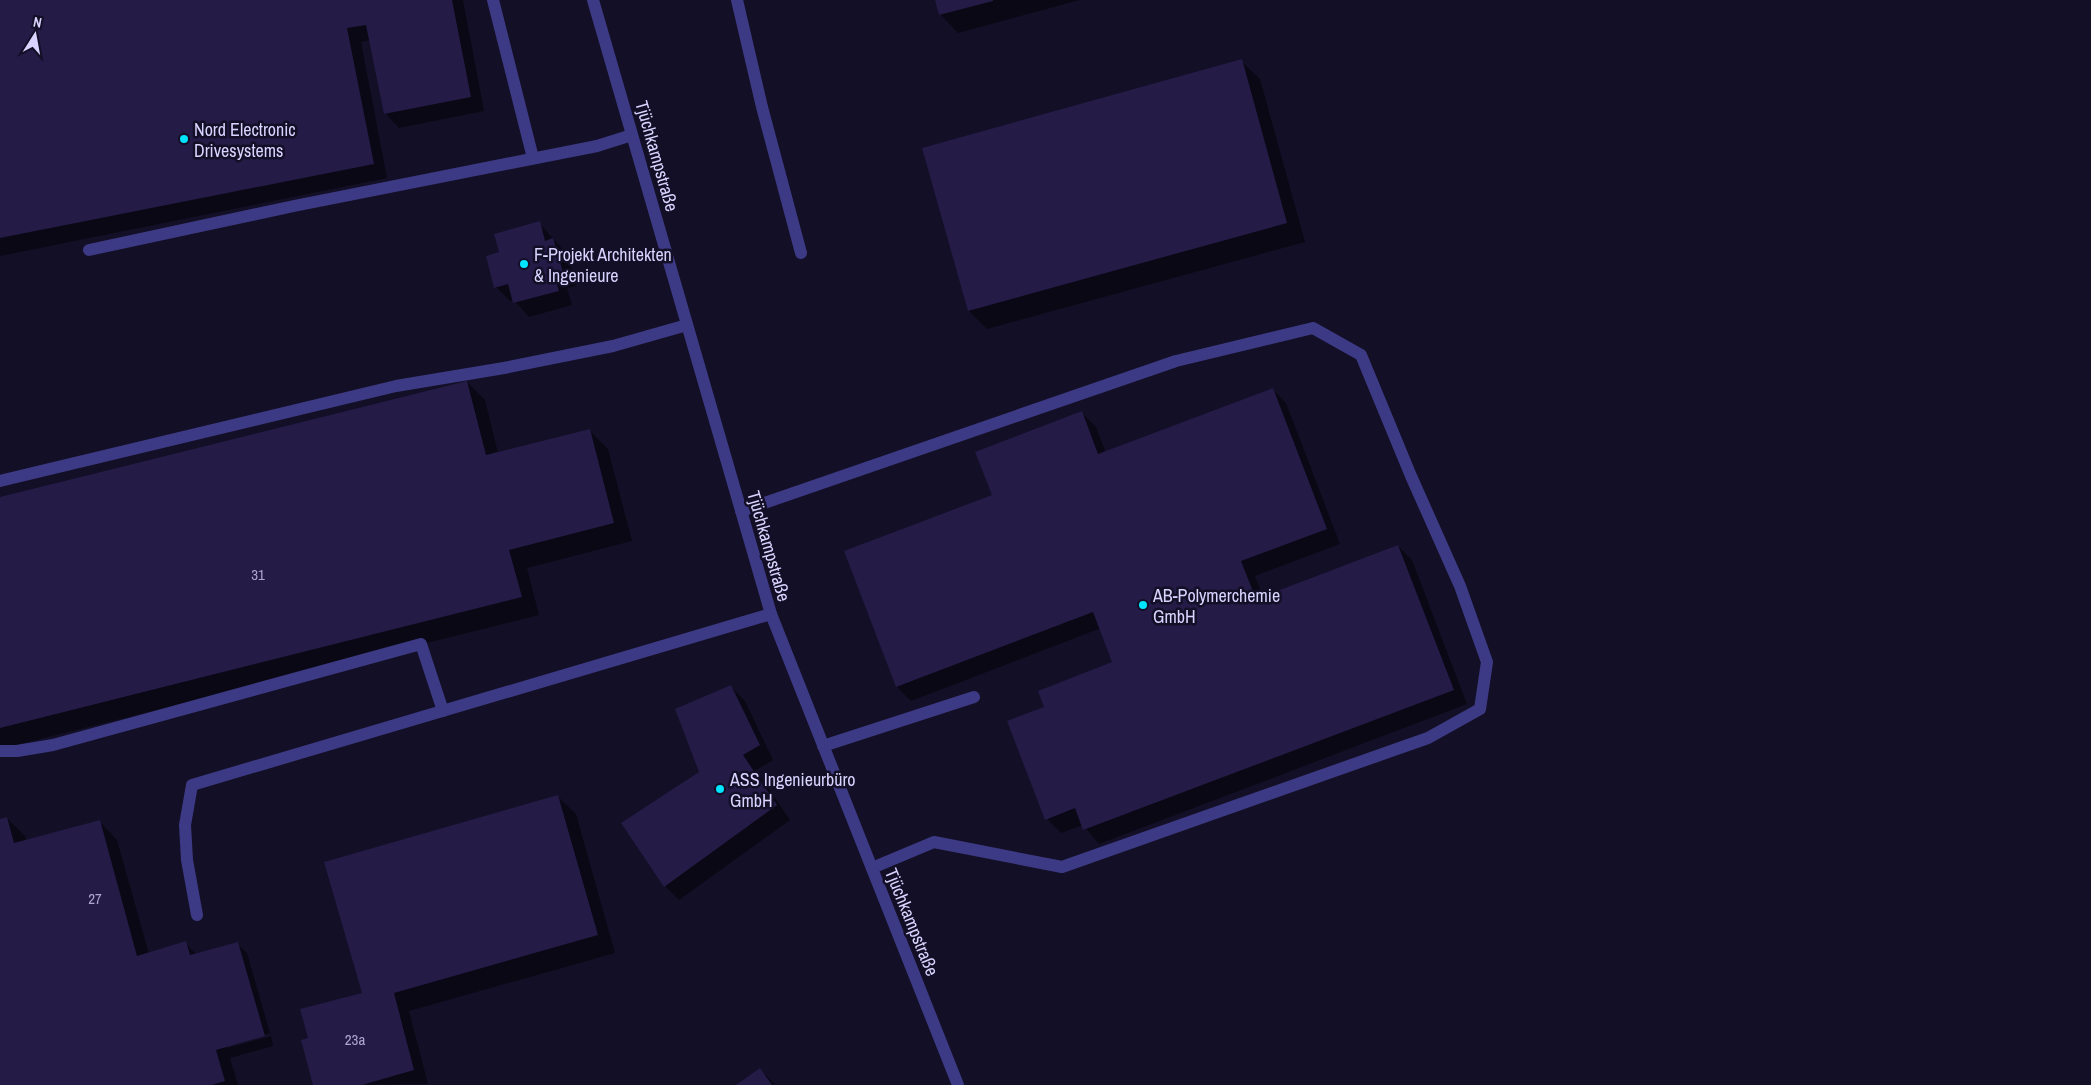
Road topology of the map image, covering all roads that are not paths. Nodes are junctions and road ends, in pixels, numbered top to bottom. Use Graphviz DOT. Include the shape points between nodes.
graph roads {
  1 [pos="493,0"];
  2 [pos="594,0"];
  3 [pos="737,0"];
  4 [pos="632,135"];
  5 [pos="533,158"];
  6 [pos="89,250"];
  7 [pos="801,252"];
  8 [pos="687,325"];
  9 [pos="0,481"];
  10 [pos="741,511"];
  11 [pos="771,614"];
  12 [pos="974,697"];
  13 [pos="443,711"];
  14 [pos="823,746"];
  15 [pos="0,751"];
  16 [pos="872,868"];
  17 [pos="197,915"];
  18 [pos="958,1085"];
  1 -- 5 [label="street"];
  2 -- 4 [label="street, Tjüchkampstraße"];
  3 -- 7 [label="street"];
  4 -- 5 [label="street" via="597,146"];
  4 -- 8 [label="street, Tjüchkampstraße"];
  5 -- 6 [label="street"];
  8 -- 9 [label="street" via="613,346 396,386"];
  8 -- 10 [label="street, Tjüchkampstraße"];
  10 -- 11 [label="street, Tjüchkampstraße"];
  10 -- 16 [label="street" via="1176,362 1313,328 1361,355 1460,586 1487,662 1480,709 1428,738 1062,867 934,842"];
  11 -- 13 [label="street"];
  11 -- 14 [label="street, Tjüchkampstraße"];
  12 -- 14 [label="street"];
  13 -- 15 [label="street" via="421,644 53,745"];
  13 -- 17 [label="street" via="192,785 186,825 187,860"];
  14 -- 16 [label="street, Tjüchkampstraße"];
  16 -- 18 [label="street, Tjüchkampstraße"];
}
